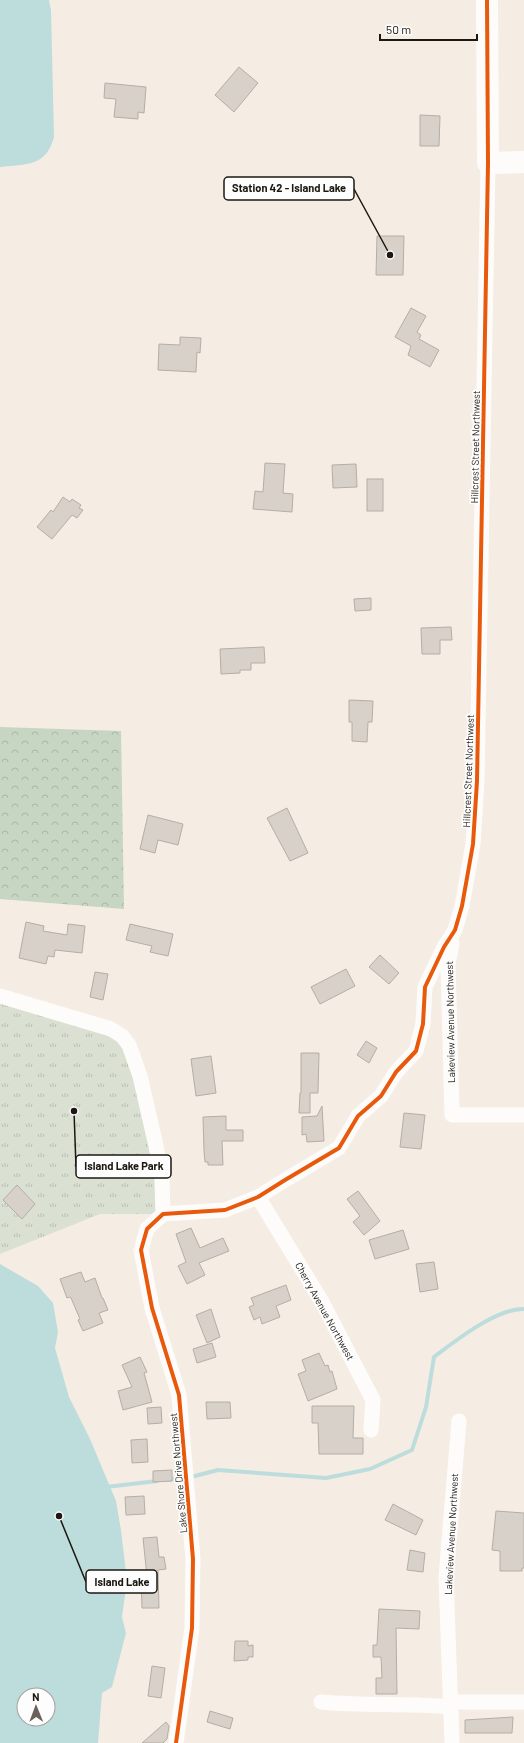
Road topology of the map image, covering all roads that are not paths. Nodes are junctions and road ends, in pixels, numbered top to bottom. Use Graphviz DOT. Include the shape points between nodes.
graph roads {
  1 [pos="487,0"];
  2 [pos="524,162"];
  3 [pos="488,163"];
  4 [pos="455,930"];
  5 [pos="0,996"];
  6 [pos="524,1116"];
  7 [pos="258,1198"];
  8 [pos="163,1214"];
  9 [pos="459,1421"];
  10 [pos="371,1430"];
  11 [pos="321,1702"];
  12 [pos="524,1702"];
  13 [pos="451,1704"];
  14 [pos="176,1743"];
  15 [pos="452,1743"];
  1 -- 3 [label="main road"];
  2 -- 3 [label="main road"];
  3 -- 4 [label="street, Hillcrest Street Northwest" via="477,781 473,844"];
  4 -- 6 [label="street, Lakeview Avenue Northwest" via="448,964 452,1115"];
  4 -- 7 [label="street, Hillcrest Street Northwest" via="425,987 424,1024 416,1051 396,1072 381,1096 358,1116 339,1148"];
  5 -- 8 [label="street" via="111,1029 122,1036 131,1050 140,1076 162,1180"];
  7 -- 8 [label="street, Hillcrest Street Northwest" via="226,1210"];
  7 -- 10 [label="street, Cherry Avenue Northwest" via="322,1302 372,1400"];
  8 -- 14 [label="street, Lake Shore Drive Northwest" via="147,1229 141,1250 152,1308 179,1395 193,1559 192,1628"];
  9 -- 13 [label="street, Lakeview Avenue Northwest" via="446,1576"];
  11 -- 13 [label="street" via="347,1705"];
  12 -- 13 [label="street"];
  13 -- 15 [label="street, Lakeview Avenue Northwest"];
}
